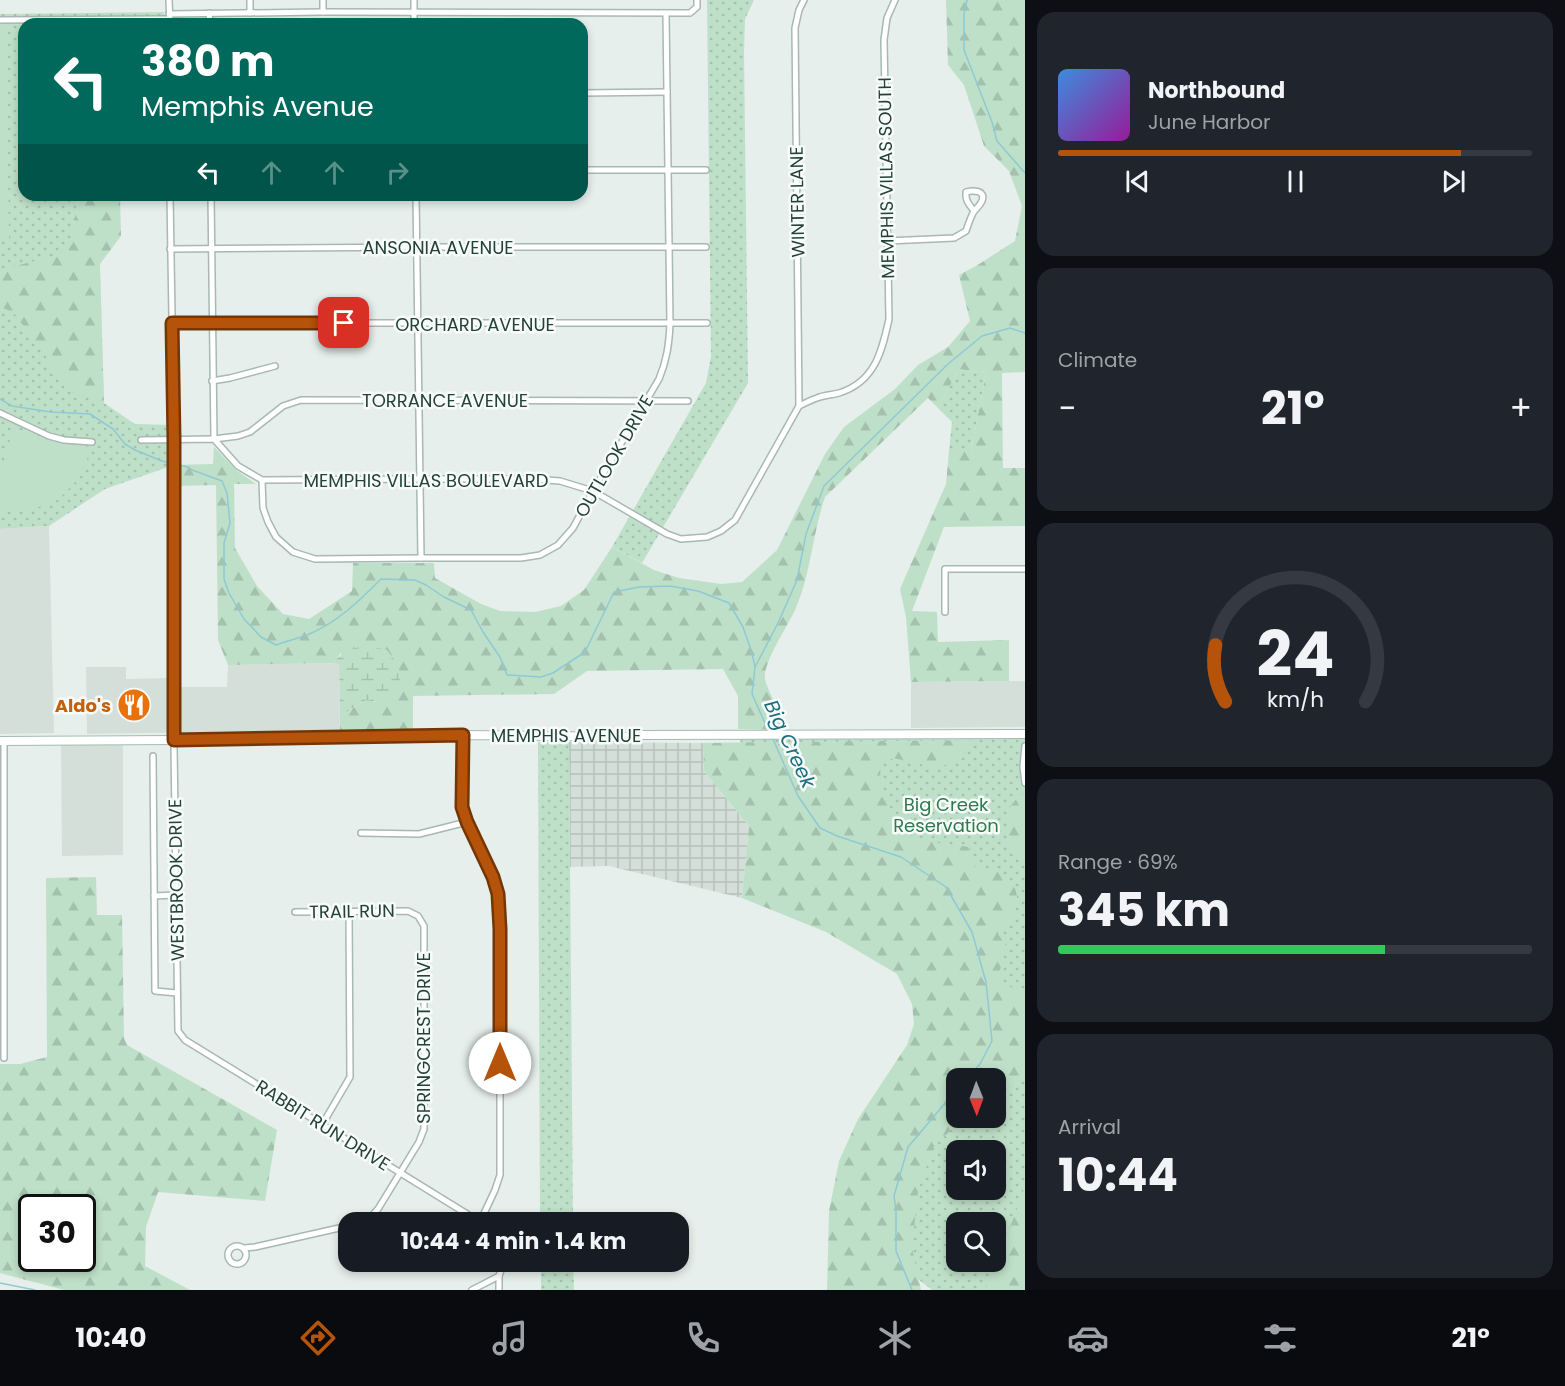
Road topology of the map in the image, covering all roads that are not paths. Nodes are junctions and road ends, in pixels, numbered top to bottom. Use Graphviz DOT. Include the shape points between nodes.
graph roads {
  1 [pos="169,0"];
  2 [pos="250,0"];
  3 [pos="323,0"];
  4 [pos="414,0"];
  5 [pos="697,0"];
  6 [pos="804,0"];
  7 [pos="895,0"];
  8 [pos="323,12"];
  9 [pos="250,13"];
  10 [pos="414,13"];
  11 [pos="209,14"];
  12 [pos="666,14"];
  13 [pos="170,18"];
  14 [pos="178,18"];
  15 [pos="209,18"];
  16 [pos="414,18"];
  17 [pos="0,20"];
  18 [pos="18,20"];
  19 [pos="667,92"];
  20 [pos="588,93"];
  21 [pos="588,170"];
  22 [pos="668,170"];
  23 [pos="706,171"];
  24 [pos="170,201"];
  25 [pos="211,201"];
  26 [pos="416,201"];
  27 [pos="974,211"];
  28 [pos="887,241"];
  29 [pos="416,247"];
  30 [pos="669,247"];
  31 [pos="706,247"];
  32 [pos="212,248"];
  33 [pos="170,249"];
  34 [pos="212,322"];
  35 [pos="172,323"];
  36 [pos="417,323"];
  37 [pos="707,323"];
  38 [pos="670,324"];
  39 [pos="275,366"];
  40 [pos="212,381"];
  41 [pos="646,399"];
  42 [pos="418,400"];
  43 [pos="688,401"];
  44 [pos="800,406"];
  45 [pos="0,413"];
  46 [pos="214,439"];
  47 [pos="141,440"];
  48 [pos="174,440"];
  49 [pos="92,442"];
  50 [pos="420,479"];
  51 [pos="261,480"];
  52 [pos="593,490"];
  53 [pos="421,558"];
  54 [pos="1025,569"];
  55 [pos="945,612"];
  56 [pos="1025,734"];
  57 [pos="463,735"];
  58 [pos="174,740"];
  59 [pos="2,741"];
  60 [pos="1025,746"];
  61 [pos="153,756"];
  62 [pos="1025,783"];
  63 [pos="467,822"];
  64 [pos="361,833"];
  65 [pos="176,895"];
  66 [pos="154,896"];
  67 [pos="408,911"];
  68 [pos="295,912"];
  69 [pos="349,912"];
  70 [pos="177,993"];
  71 [pos="177,1020"];
  72 [pos="4,1058"];
  73 [pos="322,1125"];
  74 [pos="399,1173"];
  75 [pos="375,1212"];
  76 [pos="463,1212"];
  77 [pos="485,1212"];
  78 [pos="338,1228"];
  79 [pos="244,1248"];
  80 [pos="500,1272"];
  81 [pos="499,1276"];
  82 [pos="472,1290"];
  83 [pos="499,1290"];
  1 -- 13 [label="street"];
  2 -- 9 [label="street"];
  3 -- 8 [label="street"];
  4 -- 10 [label="street"];
  5 -- 12 [label="street" via="690,13"];
  6 -- 44 [label="street, WINTER LANE" via="795,28"];
  7 -- 28 [label="street, MEMPHIS VILLAS SOUTH" via="884,40"];
  8 -- 9 [label="street"];
  8 -- 10 [label="street"];
  9 -- 11 [label="street"];
  10 -- 12 [label="street"];
  10 -- 16 [label="street"];
  11 -- 14 [label="street"];
  11 -- 15 [label="street"];
  12 -- 19 [label="street, OUTLOOK DRIVE"];
  17 -- 18 [label="street"];
  19 -- 20 [label="street"];
  19 -- 22 [label="street, OUTLOOK DRIVE"];
  21 -- 22 [label="street"];
  22 -- 23 [label="street"];
  22 -- 30 [label="street, OUTLOOK DRIVE"];
  24 -- 33 [label="street, WESTBROOK DRIVE"];
  25 -- 32 [label="street"];
  26 -- 29 [label="street"];
  27 -- 28 [label="street" via="966,231 954,238"];
  28 -- 44 [label="street, MEMPHIS VILLAS SOUTH" via="889,319 879,358 860,382"];
  29 -- 30 [label="street, ANSONIA AVENUE"];
  29 -- 32 [label="street, ANSONIA AVENUE"];
  29 -- 36 [label="street"];
  30 -- 31 [label="street, ANSONIA AVENUE"];
  30 -- 38 [label="street, OUTLOOK DRIVE"];
  32 -- 33 [label="street, ANSONIA AVENUE"];
  32 -- 34 [label="street"];
  33 -- 35 [label="street, WESTBROOK DRIVE"];
  34 -- 35 [label="street, ORCHARD AVENUE"];
  34 -- 36 [label="street, ORCHARD AVENUE"];
  34 -- 40 [label="street"];
  35 -- 48 [label="street, WESTBROOK DRIVE"];
  36 -- 38 [label="street, ORCHARD AVENUE"];
  36 -- 42 [label="street"];
  37 -- 38 [label="street, ORCHARD AVENUE"];
  38 -- 41 [label="street, OUTLOOK DRIVE" via="666,363"];
  39 -- 40 [label="street"];
  40 -- 46 [label="street"];
  41 -- 42 [label="street, TORRANCE AVENUE"];
  41 -- 43 [label="street, TORRANCE AVENUE"];
  41 -- 52 [label="street, OUTLOOK DRIVE"];
  42 -- 46 [label="street, TORRANCE AVENUE" via="301,400 283,406 250,432"];
  42 -- 50 [label="street"];
  44 -- 52 [label="street, MEMPHIS VILLAS BOULEVARD" via="735,520 707,537 681,539 667,534"];
  45 -- 49 [label="street" via="49,436"];
  46 -- 48 [label="street"];
  46 -- 51 [label="street" via="238,466"];
  47 -- 48 [label="street"];
  48 -- 58 [label="street, WESTBROOK DRIVE"];
  50 -- 51 [label="street, MEMPHIS VILLAS BOULEVARD"];
  50 -- 52 [label="street, MEMPHIS VILLAS BOULEVARD" via="533,479"];
  50 -- 53 [label="street"];
  51 -- 53 [label="street, OUTLOOK DRIVE" via="268,522 276,537 293,552 315,559"];
  52 -- 53 [label="street, OUTLOOK DRIVE" via="573,528 558,545 540,555"];
  54 -- 55 [label="street" via="945,569"];
  56 -- 57 [label="main road, MEMPHIS AVENUE"];
  57 -- 58 [label="main road, MEMPHIS AVENUE"];
  57 -- 63 [label="street" via="462,807"];
  58 -- 59 [label="main road, MEMPHIS AVENUE"];
  58 -- 65 [label="street, WESTBROOK DRIVE"];
  59 -- 72 [label="street"];
  60 -- 62 [label="street"];
  61 -- 66 [label="street"];
  63 -- 64 [label="street" via="419,834"];
  63 -- 77 [label="street" via="493,877 500,929 500,1175"];
  65 -- 66 [label="street"];
  65 -- 70 [label="street, WESTBROOK DRIVE"];
  66 -- 70 [label="street" via="155,991"];
  67 -- 69 [label="street, TRAIL RUN"];
  67 -- 74 [label="street, SPRINGCREST DRIVE" via="418,916 424,926 425,1116 419,1142"];
  68 -- 69 [label="street, TRAIL RUN"];
  69 -- 73 [label="street" via="350,1077"];
  70 -- 71 [label="street, WESTBROOK DRIVE"];
  71 -- 73 [label="street, RABBIT RUN DRIVE" via="178,1031 185,1040"];
  73 -- 74 [label="street, RABBIT RUN DRIVE"];
  74 -- 75 [label="street, SPRINGCREST DRIVE"];
  74 -- 76 [label="street, RABBIT RUN DRIVE"];
  78 -- 79 [label="street"];
  80 -- 81 [label="street"];
  81 -- 82 [label="street"];
  81 -- 83 [label="street"];
}
